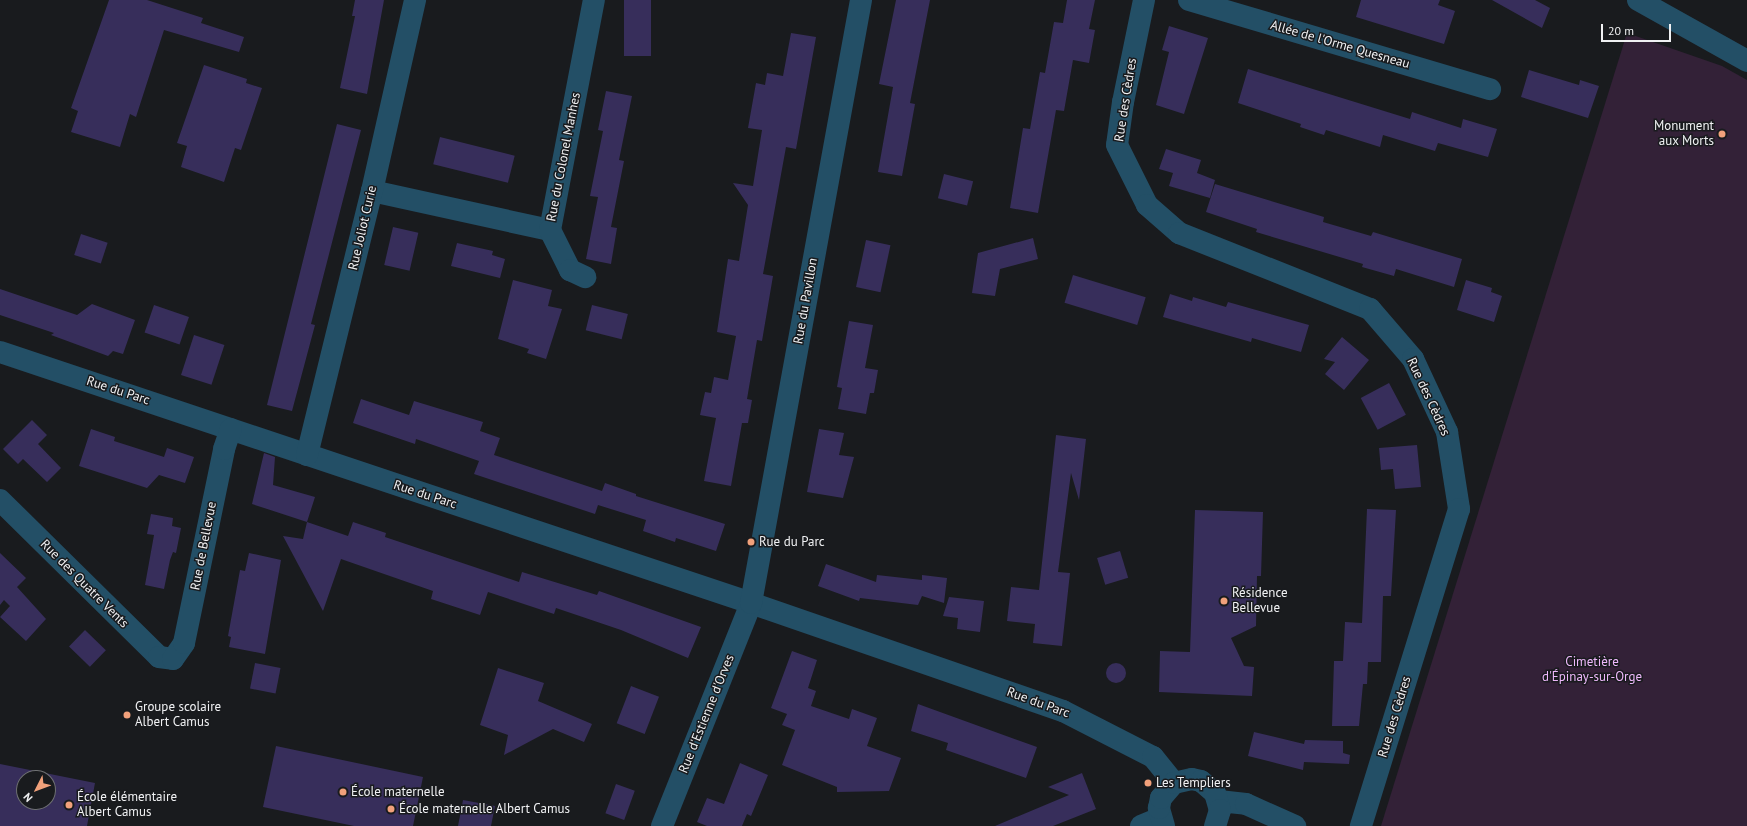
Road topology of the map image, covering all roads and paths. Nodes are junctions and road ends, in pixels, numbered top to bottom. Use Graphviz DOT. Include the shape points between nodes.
graph roads {
  1 [pos="415,0"];
  2 [pos="594,0"];
  3 [pos="861,0"];
  4 [pos="1144,0"];
  5 [pos="1189,0"];
  6 [pos="1638,0"];
  7 [pos="1747,61"];
  8 [pos="1490,89"];
  9 [pos="372,191"];
  10 [pos="550,230"];
  11 [pos="585,277"];
  12 [pos="0,352"];
  13 [pos="231,429"];
  14 [pos="307,455"];
  15 [pos="0,500"];
  16 [pos="751,603"];
  17 [pos="173,660"];
  18 [pos="1174,783"];
  19 [pos="1219,801"];
  20 [pos="1155,823"];
  21 [pos="662,826"];
  22 [pos="1215,826"];
  23 [pos="1295,826"];
  24 [pos="1361,826"];
  1 -- 9 [label="street, Rue Joliot Curie"];
  2 -- 10 [label="street, Rue du Colonel Manhes"];
  3 -- 16 [label="street, Rue du Pavillon"];
  4 -- 24 [label="street, Rue des Cèdres" via="1117,145 1147,205 1178,233 1370,309 1413,359 1447,432 1460,509"];
  5 -- 8 [label="street, Allée de l'Orme Quesneau"];
  6 -- 7 [label="street"];
  9 -- 10 [label="street, Rue du Colonel Manhes"];
  9 -- 14 [label="street, Rue Joliot Curie"];
  10 -- 11 [label="street" via="570,270"];
  12 -- 13 [label="street, Rue du Parc"];
  13 -- 14 [label="street, Rue du Parc"];
  13 -- 17 [label="street, Rue de Bellevue" via="224,449 184,643"];
  14 -- 16 [label="street, Rue du Parc"];
  15 -- 17 [label="street, Rue des Quatre Vents" via="159,657"];
  16 -- 18 [label="street, Rue du Parc" via="1063,711 1134,745 1153,757"];
  16 -- 21 [label="street, Rue d'Estienne d'Orves"];
  18 -- 19 [label="street" via="1192,779 1201,781 1215,792"];
  18 -- 20 [label="street" via="1161,798"];
  19 -- 22 [label="street" via="1219,818"];
  19 -- 23 [label="street" via="1246,804"];
}
